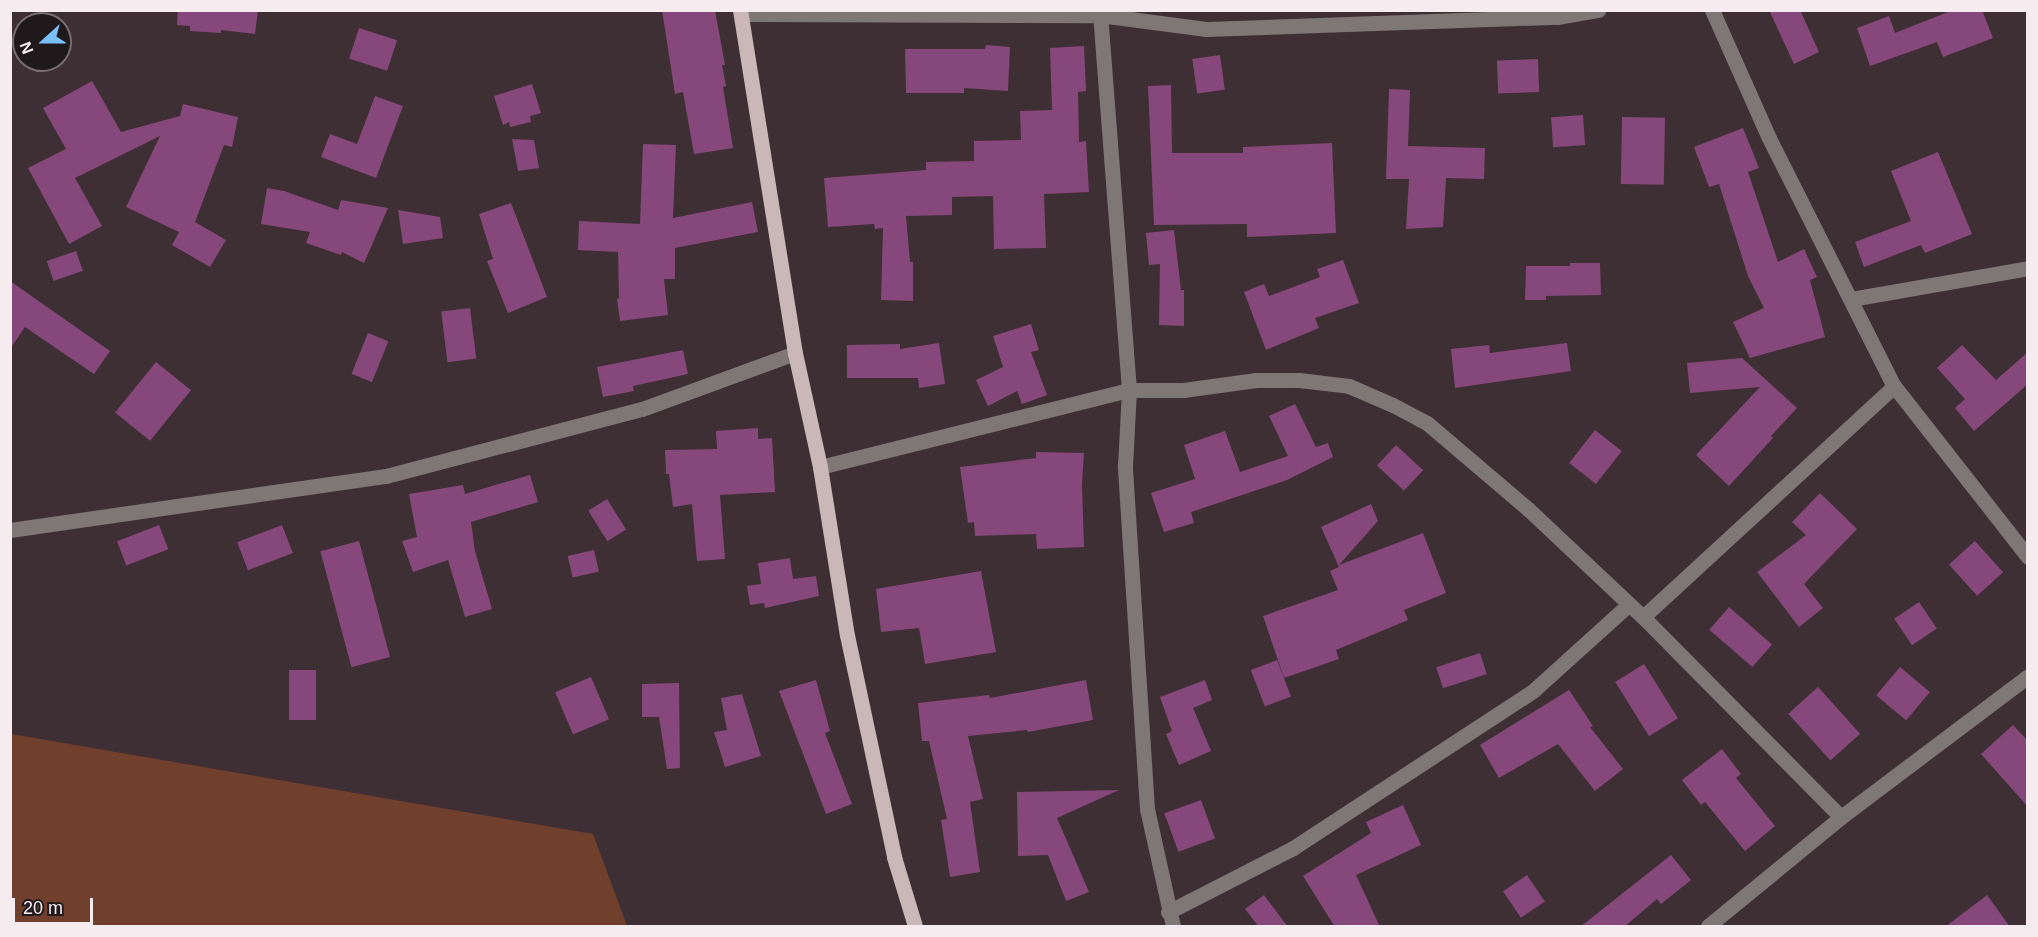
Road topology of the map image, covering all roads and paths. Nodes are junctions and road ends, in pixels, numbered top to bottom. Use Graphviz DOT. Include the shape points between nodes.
graph roads {
  1 [pos="1598,10"];
  2 [pos="1713,10"];
  3 [pos="740,12"];
  4 [pos="1100,13"];
  5 [pos="2028,268"];
  6 [pos="1851,299"];
  7 [pos="795,353"];
  8 [pos="1894,386"];
  9 [pos="1129,390"];
  10 [pos="820,467"];
  11 [pos="10,530"];
  12 [pos="2028,557"];
  13 [pos="1628,605"];
  14 [pos="1643,617"];
  15 [pos="2028,676"];
  16 [pos="1841,817"];
  17 [pos="1170,919"];
  18 [pos="915,927"];
  19 [pos="1708,927"];
  1 -- 4 [label="street" via="1557,17 1206,29"];
  2 -- 6 [label="street" via="1769,138"];
  3 -- 4 [label="street"];
  3 -- 7 [label="main road"];
  4 -- 9 [label="street"];
  5 -- 6 [label="street"];
  6 -- 8 [label="street"];
  7 -- 10 [label="main road"];
  7 -- 11 [label="street" via="642,409 386,476"];
  8 -- 12 [label="street"];
  8 -- 14 [label="street"];
  9 -- 10 [label="street"];
  9 -- 13 [label="street" via="1183,390 1256,380 1349,386 1427,423 1528,509"];
  9 -- 17 [label="street" via="1125,466 1147,809"];
  10 -- 18 [label="main road" via="864,723 894,857"];
  13 -- 14 [label="street"];
  13 -- 17 [label="street" via="1534,690 1293,848"];
  14 -- 16 [label="street"];
  15 -- 16 [label="street"];
  16 -- 19 [label="street"];
}
